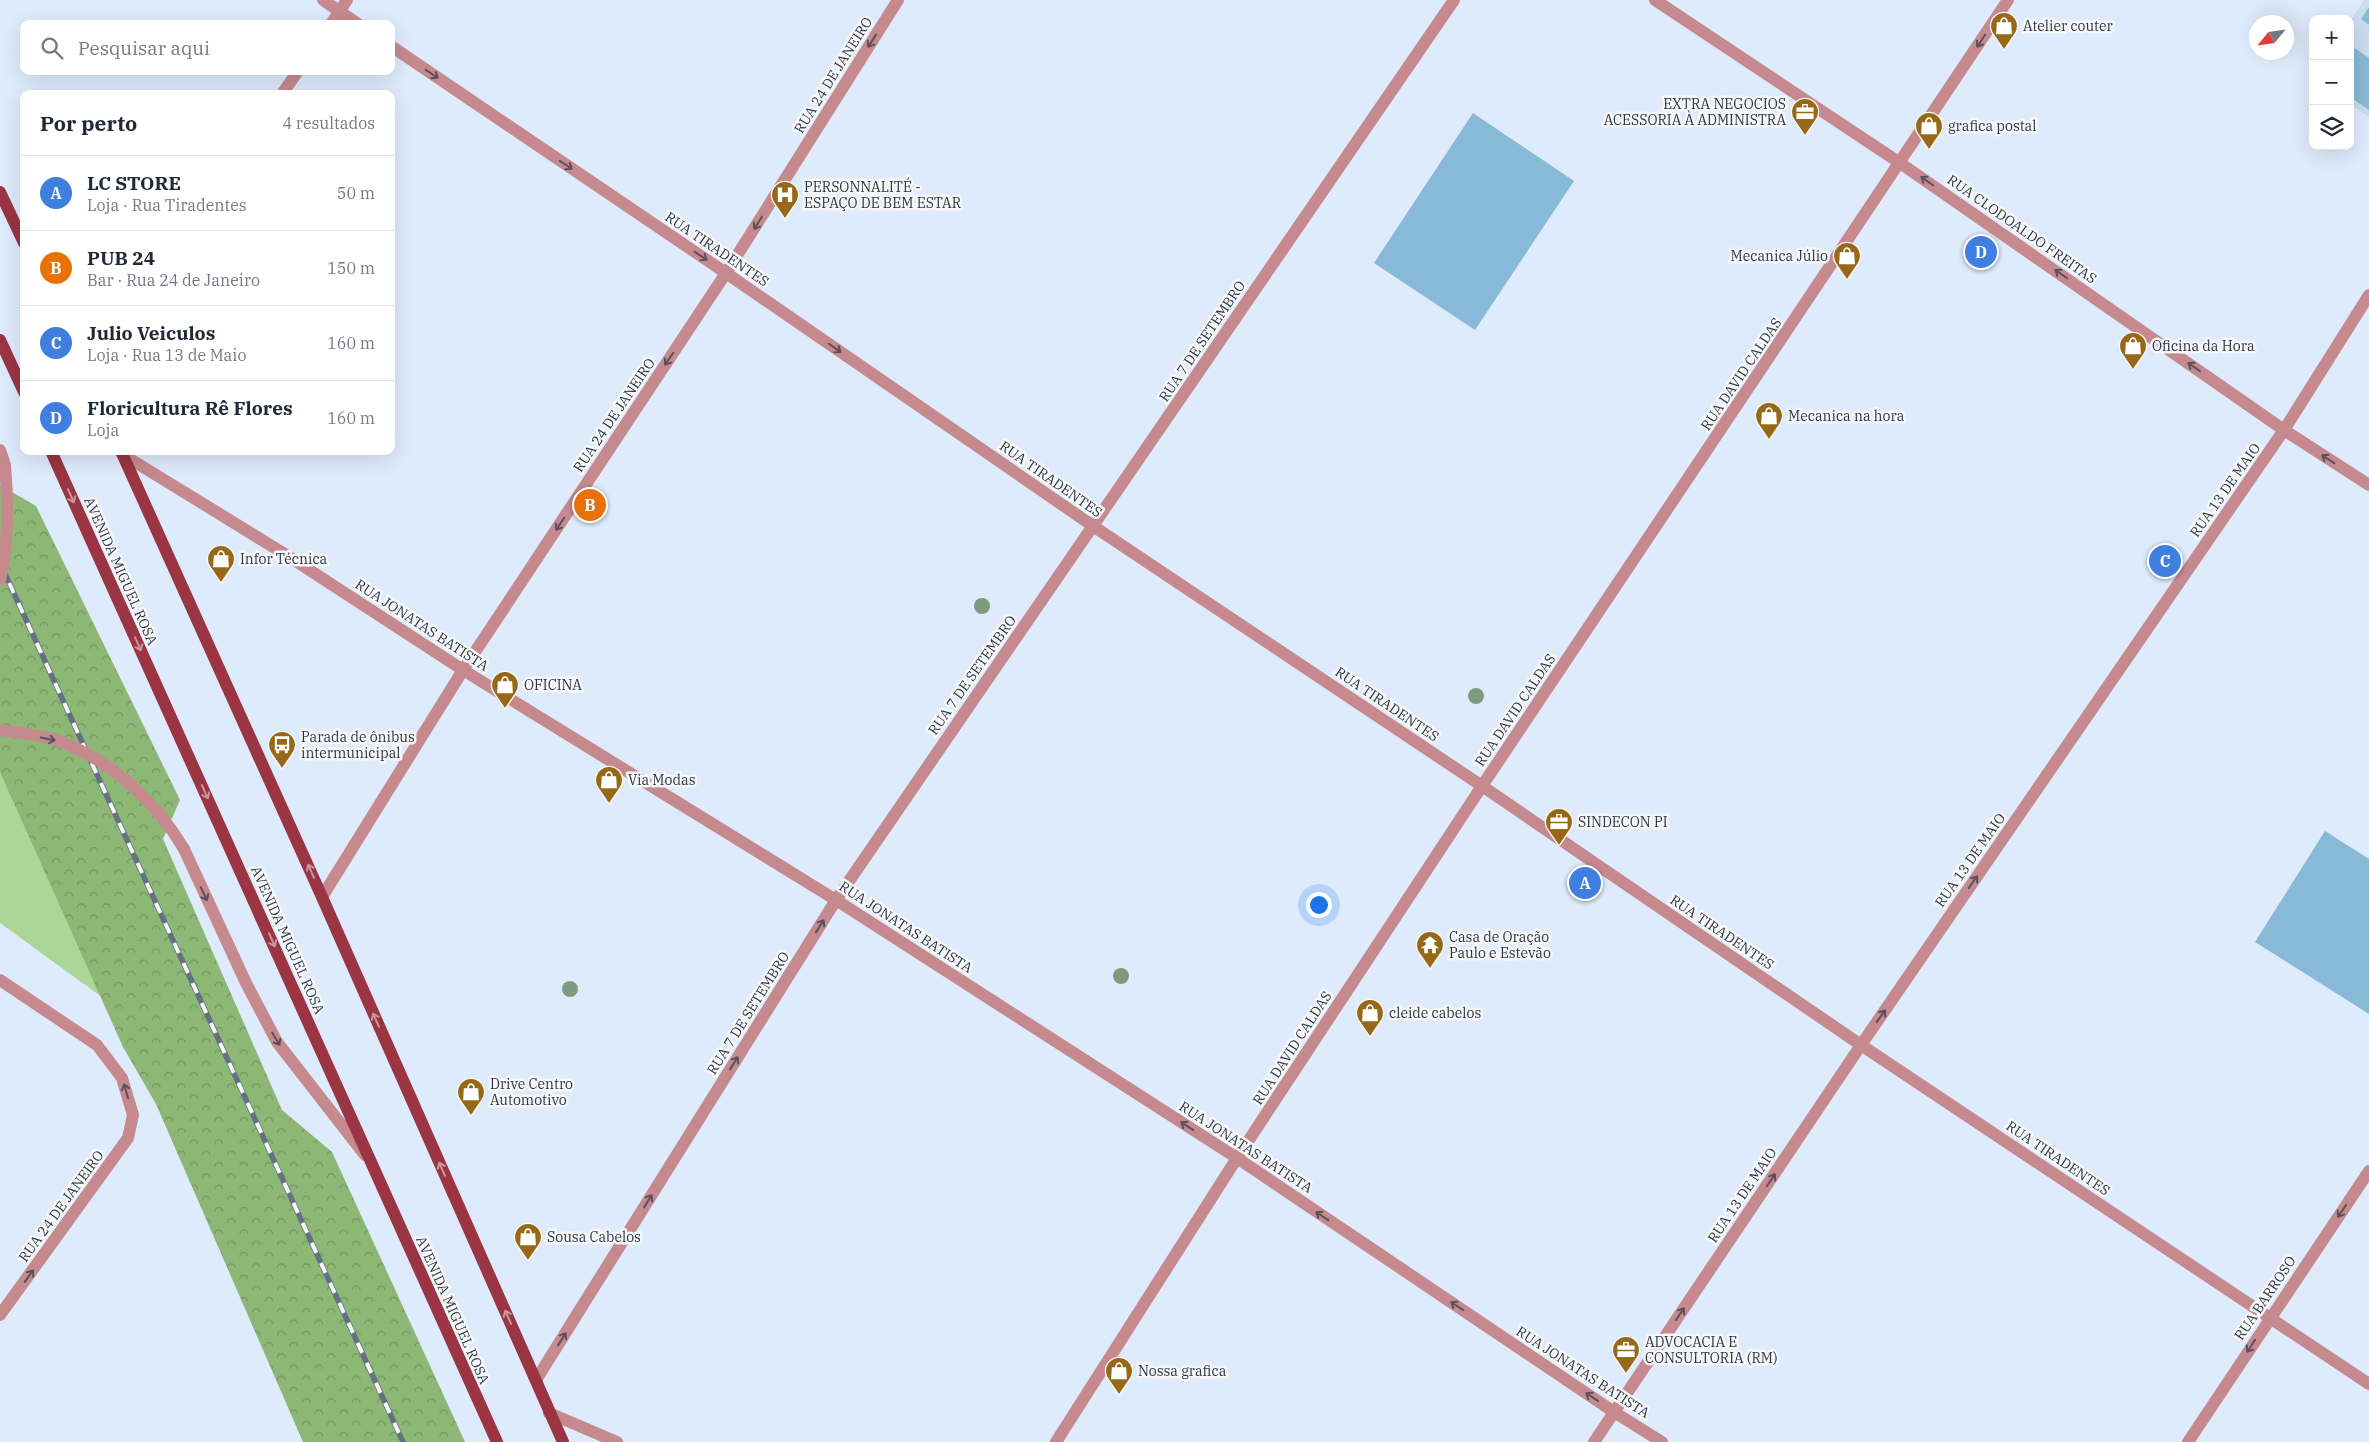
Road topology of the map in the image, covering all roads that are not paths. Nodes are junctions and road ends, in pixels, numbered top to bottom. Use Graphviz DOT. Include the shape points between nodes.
graph roads {
  1 [pos="323,0"];
  2 [pos="347,0"];
  3 [pos="898,0"];
  4 [pos="1454,0"];
  5 [pos="1655,0"];
  6 [pos="2008,0"];
  7 [pos="339,11"];
  8 [pos="333,20"];
  9 [pos="352,20"];
  10 [pos="395,49"];
  11 [pos="295,75"];
  12 [pos="285,90"];
  13 [pos="1900,163"];
  14 [pos="0,192"];
  15 [pos="20,234"];
  16 [pos="726,273"];
  17 [pos="2369,295"];
  18 [pos="0,340"];
  19 [pos="20,383"];
  20 [pos="2284,430"];
  21 [pos="0,450"];
  22 [pos="52,455"];
  23 [pos="123,455"];
  24 [pos="127,455"];
  25 [pos="2369,485"];
  26 [pos="1093,526"];
  27 [pos="0,580"];
  28 [pos="463,670"];
  29 [pos="0,730"];
  30 [pos="1482,786"];
  31 [pos="322,897"];
  32 [pos="836,900"];
  33 [pos="0,980"];
  34 [pos="1861,1045"];
  35 [pos="1237,1158"];
  36 [pos="369,1159"];
  37 [pos="2369,1171"];
  38 [pos="0,1315"];
  39 [pos="2271,1316"];
  40 [pos="536,1380"];
  41 [pos="2369,1384"];
  42 [pos="1614,1412"];
  43 [pos="549,1413"];
  44 [pos="497,1442"];
  45 [pos="563,1442"];
  46 [pos="618,1442"];
  47 [pos="1056,1442"];
  48 [pos="1594,1442"];
  49 [pos="1662,1442"];
  50 [pos="2188,1442"];
  1 -- 7 [label="street"];
  2 -- 7 [label="street"];
  3 -- 16 [label="street, RUA 24 DE JANEIRO, one-way"];
  4 -- 26 [label="street, RUA 7 DE SETEMBRO"];
  5 -- 13 [label="street, RUA CLODOALDO FREITAS"];
  6 -- 13 [label="street, RUA DAVID CALDAS, one-way"];
  7 -- 8 [label="street"];
  7 -- 9 [label="street"];
  10 -- 16 [label="street, RUA TIRADENTES, one-way"];
  11 -- 12 [label="street"];
  20 -- 13 [label="street, RUA CLODOALDO FREITAS, one-way"];
  13 -- 30 [label="street, RUA DAVID CALDAS"];
  14 -- 15 [label="main road"];
  16 -- 26 [label="street, RUA TIRADENTES, one-way"];
  16 -- 28 [label="street, RUA 24 DE JANEIRO, one-way"];
  17 -- 20 [label="street, RUA 13 DE MAIO"];
  18 -- 19 [label="main road"];
  25 -- 20 [label="street, RUA CLODOALDO FREITAS, one-way"];
  34 -- 20 [label="street, RUA 13 DE MAIO, one-way"];
  21 -- 27 [label="street, bridge" via="8,495 6,553"];
  22 -- 36 [label="main road, AVENIDA MIGUEL ROSA, one-way"];
  31 -- 23 [label="main road, one-way"];
  24 -- 28 [label="street, RUA JONATAS BATISTA"];
  26 -- 30 [label="street, RUA TIRADENTES"];
  26 -- 32 [label="street, RUA 7 DE SETEMBRO"];
  28 -- 31 [label="street, RUA 24 DE JANEIRO"];
  28 -- 32 [label="street, RUA JONATAS BATISTA"];
  29 -- 36 [label="street, one-way, bridge" via="60,742 92,757 148,801 169,824 277,1042"];
  30 -- 34 [label="street, RUA TIRADENTES"];
  30 -- 35 [label="street, RUA DAVID CALDAS"];
  40 -- 31 [label="main road, one-way"];
  35 -- 32 [label="street, RUA JONATAS BATISTA, one-way"];
  40 -- 32 [label="street, RUA 7 DE SETEMBRO, one-way"];
  38 -- 33 [label="street, RUA 24 DE JANEIRO, one-way" via="128,1138 132,1115 122,1078 97,1045"];
  34 -- 39 [label="street, RUA TIRADENTES"];
  42 -- 34 [label="street, RUA 13 DE MAIO, one-way"];
  42 -- 35 [label="street, RUA JONATAS BATISTA, one-way"];
  35 -- 47 [label="street, RUA DAVID CALDAS"];
  36 -- 44 [label="main road, AVENIDA MIGUEL ROSA"];
  37 -- 39 [label="street, RUA BARROSO, one-way"];
  39 -- 41 [label="street, RUA TIRADENTES"];
  39 -- 50 [label="street, RUA BARROSO, one-way"];
  40 -- 43 [label="main road"];
  42 -- 48 [label="street, RUA 13 DE MAIO"];
  42 -- 49 [label="street, RUA JONATAS BATISTA"];
  43 -- 45 [label="main road"];
  43 -- 46 [label="street"];
}
